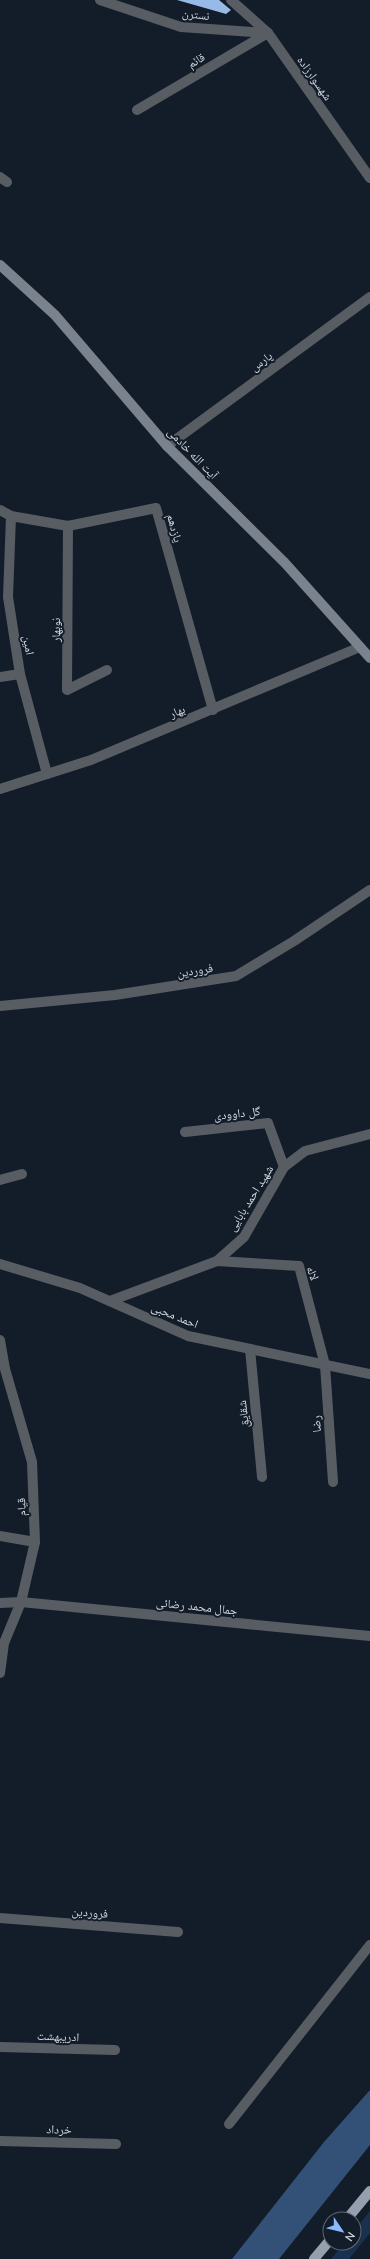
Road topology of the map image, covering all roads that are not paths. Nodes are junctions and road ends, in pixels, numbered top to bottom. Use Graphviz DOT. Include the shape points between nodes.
graph roads {
  1 [pos="100,0"];
  2 [pos="230,0"];
  3 [pos="268,33"];
  4 [pos="137,110"];
  5 [pos="370,178"];
  6 [pos="0,265"];
  7 [pos="370,297"];
  8 [pos="167,446"];
  9 [pos="0,510"];
  10 [pos="11,516"];
  11 [pos="68,526"];
  12 [pos="5,541"];
  13 [pos="360,647"];
  14 [pos="370,658"];
  15 [pos="107,670"];
  16 [pos="20,674"];
  17 [pos="0,677"];
  18 [pos="213,710"];
  19 [pos="47,774"];
  20 [pos="0,789"];
  21 [pos="370,890"];
  22 [pos="0,1006"];
  23 [pos="185,1132"];
  24 [pos="370,1134"];
  25 [pos="284,1167"];
  26 [pos="22,1174"];
  27 [pos="0,1180"];
  28 [pos="218,1261"];
  29 [pos="0,1264"];
  30 [pos="110,1301"];
  31 [pos="0,1340"];
  32 [pos="250,1349"];
  33 [pos="325,1365"];
  34 [pos="370,1374"];
  35 [pos="262,1477"];
  36 [pos="333,1482"];
  37 [pos="0,1536"];
  38 [pos="35,1542"];
  39 [pos="21,1602"];
  40 [pos="0,1603"];
  41 [pos="370,1636"];
  42 [pos="0,1673"];
  43 [pos="0,1918"];
  44 [pos="178,1932"];
  45 [pos="370,1945"];
  46 [pos="0,2047"];
  47 [pos="115,2050"];
  48 [pos="230,2124"];
  49 [pos="0,2141"];
  50 [pos="116,2144"];
  51 [pos="370,2191"];
  52 [pos="354,2211"];
  53 [pos="322,2250"];
  54 [pos="314,2259"];
  1 -- 3 [label="street, نسترن" via="181,27"];
  2 -- 3 [label="street, شهسوارزاده"];
  3 -- 4 [label="street, قائم"];
  3 -- 5 [label="street, شهسوارزاده"];
  6 -- 8 [label="main road, آیت الله خادمی" via="55,315"];
  7 -- 8 [label="street, پارس"];
  8 -- 13 [label="main road, آیت الله خادمی" via="285,563"];
  9 -- 10 [label="street, یازدهم"];
  10 -- 11 [label="street, یازدهم"];
  10 -- 12 [label="street, امین"];
  11 -- 15 [label="street, نوبهار" via="67,690"];
  11 -- 18 [label="street, یازدهم" via="156,508"];
  12 -- 16 [label="street, امین" via="8,597"];
  13 -- 14 [label="main road, آیت الله خادمی"];
  13 -- 18 [label="street, بهار"];
  16 -- 17 [label="street"];
  16 -- 19 [label="street, امین"];
  18 -- 19 [label="street, بهار" via="91,760"];
  19 -- 20 [label="street, بهار"];
  21 -- 22 [label="street, فروردین" via="236,976 116,995"];
  23 -- 25 [label="street, گل داوودی" via="268,1122"];
  24 -- 25 [label="street, شهید احمد بابایی" via="305,1151"];
  25 -- 28 [label="street, شهید احمد بابایی" via="244,1237"];
  26 -- 27 [label="street"];
  28 -- 30 [label="street, شهید احمد بابایی"];
  28 -- 33 [label="street, لاله" via="299,1266"];
  29 -- 30 [label="street, احمد محبی" via="80,1288"];
  30 -- 32 [label="street, احمد محبی" via="188,1336"];
  31 -- 38 [label="street, قیام" via="4,1369 32,1462"];
  32 -- 33 [label="street, احمد محبی"];
  32 -- 35 [label="street, شقایق"];
  33 -- 34 [label="street, احمد محبی"];
  33 -- 36 [label="street, رضا"];
  37 -- 38 [label="street"];
  38 -- 39 [label="street, قیام"];
  39 -- 40 [label="street, جمال محمد رضائی"];
  39 -- 41 [label="street, جمال محمد رضائی"];
  39 -- 42 [label="street, قیام" via="4,1643"];
  43 -- 44 [label="street, فروردین"];
  45 -- 48 [label="street"];
  46 -- 47 [label="street, ادریبهشت"];
  49 -- 50 [label="street, خرداد"];
  51 -- 52 [label="main road"];
  53 -- 54 [label="main road"];
}
